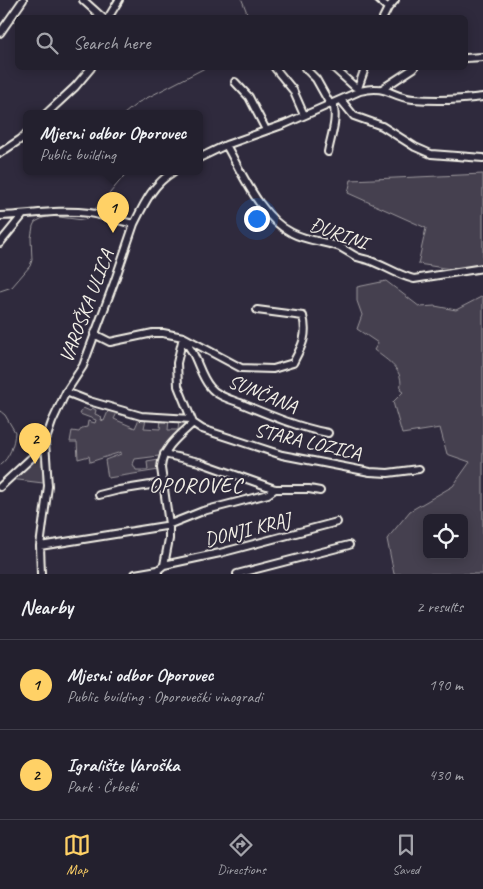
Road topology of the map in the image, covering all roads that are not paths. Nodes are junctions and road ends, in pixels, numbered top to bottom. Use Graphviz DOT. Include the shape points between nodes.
graph roads {
  1 [pos="23,0"];
  2 [pos="83,0"];
  3 [pos="119,0"];
  4 [pos="379,0"];
  5 [pos="395,0"];
  6 [pos="388,8"];
  7 [pos="100,15"];
  8 [pos="110,15"];
  9 [pos="385,15"];
  10 [pos="0,33"];
  11 [pos="483,57"];
  12 [pos="468,58"];
  13 [pos="89,70"];
  14 [pos="277,70"];
  15 [pos="307,70"];
  16 [pos="336,70"];
  17 [pos="364,70"];
  18 [pos="411,70"];
  19 [pos="235,82"];
  20 [pos="359,89"];
  21 [pos="382,89"];
  22 [pos="483,98"];
  23 [pos="341,100"];
  24 [pos="332,104"];
  25 [pos="50,110"];
  26 [pos="304,115"];
  27 [pos="266,130"];
  28 [pos="23,136"];
  29 [pos="226,145"];
  30 [pos="328,152"];
  31 [pos="0,153"];
  32 [pos="203,156"];
  33 [pos="483,158"];
  34 [pos="167,175"];
  35 [pos="0,216"];
  36 [pos="22,216"];
  37 [pos="134,224"];
  38 [pos="0,243"];
  39 [pos="483,268"];
  40 [pos="257,310"];
  41 [pos="94,334"];
  42 [pos="183,339"];
  43 [pos="66,392"];
  44 [pos="192,421"];
  45 [pos="328,433"];
  46 [pos="45,442"];
  47 [pos="164,454"];
  48 [pos="420,469"];
  49 [pos="163,483"];
  50 [pos="0,487"];
  51 [pos="275,488"];
  52 [pos="320,491"];
  53 [pos="99,496"];
  54 [pos="337,522"];
  55 [pos="169,524"];
  56 [pos="349,545"];
  57 [pos="40,546"];
  58 [pos="164,565"];
  59 [pos="158,572"];
  60 [pos="41,574"];
  61 [pos="135,574"];
  62 [pos="237,574"];
  1 -- 10 [label="street"];
  2 -- 7 [label="street"];
  3 -- 8 [label="street"];
  4 -- 6 [label="street"];
  5 -- 6 [label="street"];
  6 -- 9 [label="street"];
  11 -- 12 [label="street"];
  13 -- 25 [label="street"];
  14 -- 26 [label="street" via="293,90"];
  15 -- 24 [label="street"];
  16 -- 20 [label="street"];
  17 -- 20 [label="street"];
  18 -- 21 [label="street"];
  19 -- 27 [label="street" via="249,97"];
  20 -- 21 [label="street"];
  20 -- 23 [label="street"];
  21 -- 22 [label="street" via="411,99"];
  23 -- 24 [label="street"];
  23 -- 33 [label="street" via="354,116 382,126 431,154"];
  24 -- 26 [label="street"];
  24 -- 30 [label="street" via="335,120"];
  26 -- 27 [label="street"];
  27 -- 29 [label="street"];
  28 -- 31 [label="street"];
  29 -- 32 [label="street"];
  29 -- 39 [label="street, ĐURINI" via="252,192 275,220 292,233 341,248 358,258 414,279"];
  34 -- 37 [label="street, VAROŠKA ULICA" via="154,189"];
  35 -- 36 [label="street"];
  36 -- 37 [label="street" via="48,211 92,213"];
  36 -- 38 [label="street"];
  37 -- 41 [label="street, VAROŠKA ULICA"];
  40 -- 42 [label="street" via="303,316 306,327 304,340 293,363 273,369 241,368"];
  41 -- 42 [label="street" via="110,342 153,333"];
  41 -- 43 [label="street, VAROŠKA ULICA" via="83,366"];
  42 -- 44 [label="street" via="177,363 178,386"];
  42 -- 45 [label="street, SUNČANA" via="206,382 216,393 272,416"];
  43 -- 44 [label="street" via="141,416"];
  43 -- 46 [label="street, VAROŠKA ULICA"];
  44 -- 47 [label="street"];
  44 -- 48 [label="street, STARA LOZICA" via="202,429 282,455 370,472"];
  46 -- 50 [label="street"];
  46 -- 57 [label="street, VAROŠKA ULICA" via="48,486"];
  47 -- 49 [label="street" via="161,468"];
  47 -- 51 [label="street"];
  49 -- 53 [label="street"];
  49 -- 55 [label="street"];
  51 -- 52 [label="street"];
  51 -- 55 [label="street" via="268,494 203,511"];
  54 -- 58 [label="street, DONJI KRAJ"];
  55 -- 57 [label="street"];
  55 -- 58 [label="street"];
  56 -- 62 [label="street"];
  57 -- 60 [label="street, VAROŠKA ULICA"];
  58 -- 59 [label="street"];
  59 -- 61 [label="street"];
}
